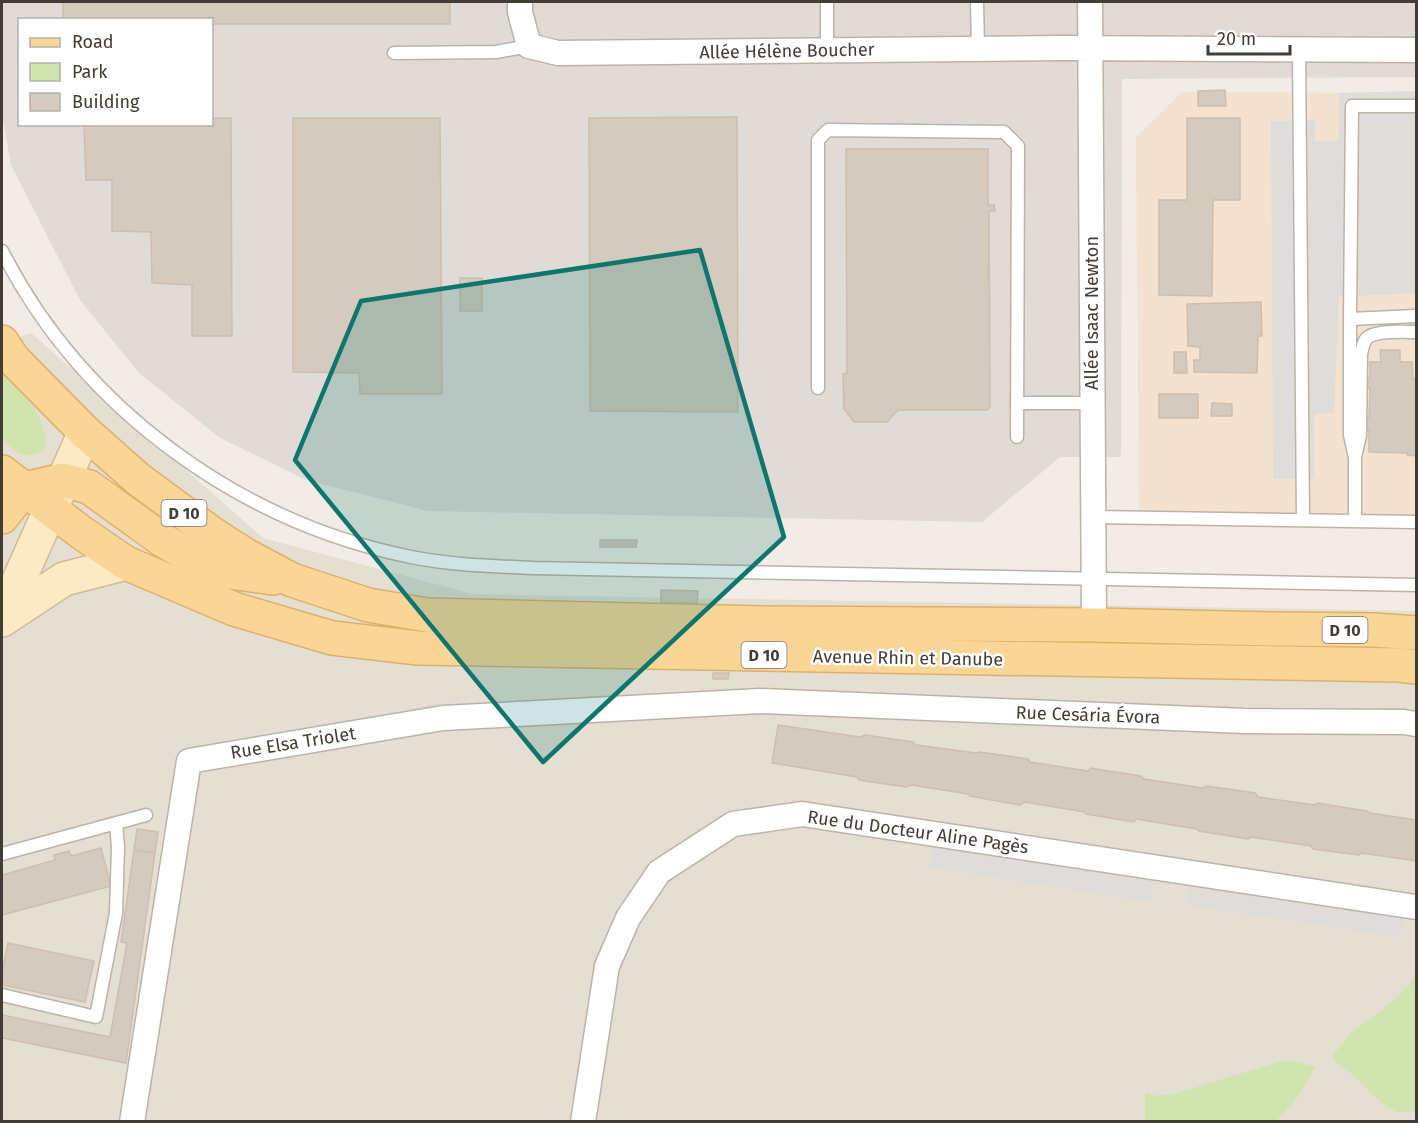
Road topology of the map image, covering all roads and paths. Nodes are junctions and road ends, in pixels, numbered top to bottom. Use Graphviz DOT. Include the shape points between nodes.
graph roads {
  1 [pos="520,2"];
  2 [pos="827,2"];
  3 [pos="977,2"];
  4 [pos="1090,2"];
  5 [pos="529,46"];
  6 [pos="1091,48"];
  7 [pos="978,49"];
  8 [pos="1299,49"];
  9 [pos="1416,50"];
  10 [pos="827,51"];
  11 [pos="394,53"];
  12 [pos="1416,106"];
  13 [pos="2,251"];
  14 [pos="1416,316"];
  15 [pos="1350,319"];
  16 [pos="1416,332"];
  17 [pos="2,342"];
  18 [pos="818,388"];
  19 [pos="1017,403"];
  20 [pos="1093,403"];
  21 [pos="85,432"];
  22 [pos="1017,437"];
  23 [pos="1355,458"];
  24 [pos="13,481"];
  25 [pos="57,495"];
  26 [pos="2,517"];
  27 [pos="1094,517"];
  28 [pos="1304,520"];
  29 [pos="1354,521"];
  30 [pos="1416,522"];
  31 [pos="126,563"];
  32 [pos="1094,579"];
  33 [pos="292,580"];
  34 [pos="1416,585"];
  35 [pos="2,619"];
  36 [pos="1094,625"];
  37 [pos="1416,633"];
  38 [pos="1416,667"];
  39 [pos="760,702"];
  40 [pos="1416,724"];
  41 [pos="146,815"];
  42 [pos="116,823"];
  43 [pos="2,854"];
  44 [pos="1416,907"];
  45 [pos="2,995"];
  46 [pos="132,1122"];
  47 [pos="582,1122"];
  1 -- 5 [label="street"];
  2 -- 10 [label="lane"];
  3 -- 7 [label="lane"];
  4 -- 6 [label="street, Allée Isaac Newton"];
  5 -- 10 [label="street, Allée Hélène Boucher" via="558,53"];
  5 -- 11 [label="lane" via="496,52"];
  6 -- 7 [label="street, Allée Hélène Boucher"];
  6 -- 8 [label="street, Allée Hélène Boucher"];
  6 -- 20 [label="street, Allée Isaac Newton"];
  7 -- 10 [label="street, Allée Hélène Boucher"];
  8 -- 9 [label="street, Allée Hélène Boucher"];
  8 -- 28 [label="lane"];
  12 -- 15 [label="lane" via="1352,106"];
  13 -- 32 [label="lane" via="51,332 99,386 145,429 206,474 253,501 304,525 360,544 411,557 523,568"];
  14 -- 15 [label="lane"];
  15 -- 23 [label="lane" via="1350,435"];
  16 -- 23 [label="lane" via="1382,333 1368,337 1363,345 1360,435"];
  17 -- 21 [label="main road, D 10" via="13,359"];
  18 -- 19 [label="lane" via="818,140 828,130 1004,132 1018,146"];
  19 -- 20 [label="lane"];
  19 -- 22 [label="lane"];
  20 -- 27 [label="street, Allée Isaac Newton"];
  21 -- 25 [label="main road"];
  21 -- 33 [label="main road, D 10" via="138,479 214,535"];
  23 -- 29 [label="lane"];
  24 -- 25 [label="main road, D 10"];
  24 -- 26 [label="main road"];
  25 -- 31 [label="main road, D 10" via="82,533"];
  25 -- 33 [label="main road" via="88,487 164,541 215,570"];
  25 -- 35 [label="main road"];
  27 -- 28 [label="lane"];
  27 -- 32 [label="street, Allée Isaac Newton"];
  28 -- 29 [label="lane"];
  29 -- 30 [label="lane"];
  31 -- 35 [label="main road" via="64,579"];
  31 -- 38 [label="main road, Avenue Rhin et Danube / D 10" via="234,609 332,638 418,648"];
  32 -- 34 [label="lane"];
  32 -- 36 [label="street, Allée Isaac Newton"];
  33 -- 36 [label="main road, Avenue Rhin et Danube / D 10" via="368,605 428,615"];
  36 -- 37 [label="main road, Avenue Rhin et Danube / D 10"];
  39 -- 40 [label="street, Rue Cesária Évora"];
  39 -- 46 [label="street, Rue Elsa Triolet" via="443,718 189,760"];
  41 -- 42 [label="lane"];
  42 -- 43 [label="lane"];
  42 -- 45 [label="lane" via="116,913 96,1017"];
  44 -- 47 [label="street, Rue du Docteur Aline Pagès" via="802,814 733,824 659,872 628,918 607,966"];
}
